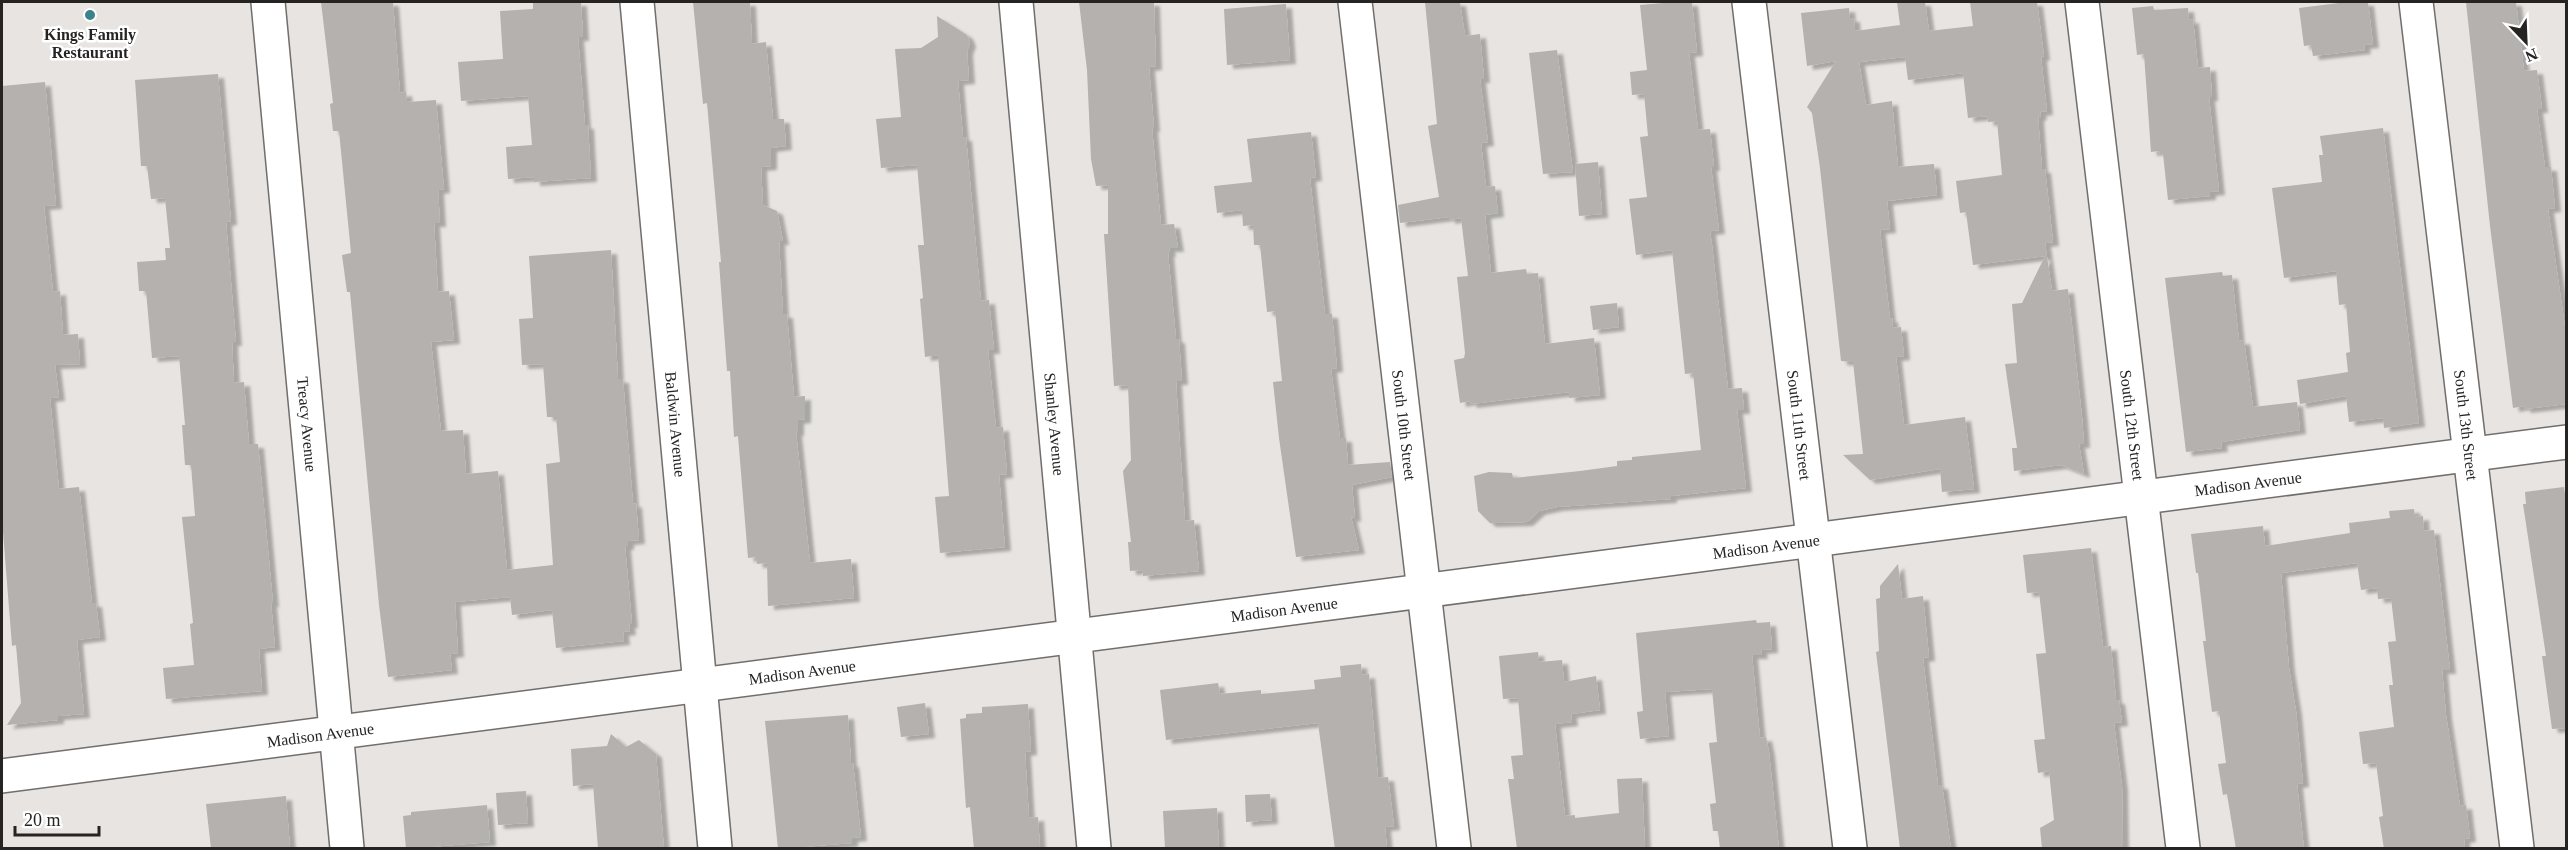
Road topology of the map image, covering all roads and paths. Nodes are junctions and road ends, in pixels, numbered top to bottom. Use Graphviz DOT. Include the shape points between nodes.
graph roads {
  1 [pos="268,2"];
  2 [pos="637,2"];
  3 [pos="1016,2"];
  4 [pos="1355,2"];
  5 [pos="1749,2"];
  6 [pos="2082,2"];
  7 [pos="2416,2"];
  8 [pos="2566,442"];
  9 [pos="2468,455"];
  10 [pos="2140,498"];
  11 [pos="1814,541"];
  12 [pos="1424,591"];
  13 [pos="1074,637"];
  14 [pos="700,684"];
  15 [pos="336,732"];
  16 [pos="2,776"];
  17 [pos="347,849"];
  18 [pos="716,849"];
  19 [pos="1094,849"];
  20 [pos="1454,849"];
  21 [pos="1850,849"];
  22 [pos="2183,849"];
  23 [pos="2517,849"];
  1 -- 15 [label="street, Treacy Avenue"];
  2 -- 14 [label="street, Baldwin Avenue"];
  3 -- 13 [label="street, Shanley Avenue"];
  4 -- 12 [label="street, South 10th Street"];
  5 -- 11 [label="street, South 11th Street"];
  6 -- 10 [label="street, South 12th Street"];
  7 -- 9 [label="street, South 13th Street"];
  8 -- 9 [label="street, Madison Avenue"];
  9 -- 10 [label="street, Madison Avenue"];
  9 -- 23 [label="street, South 13th Street"];
  10 -- 11 [label="street, Madison Avenue"];
  10 -- 22 [label="street, South 12th Street"];
  11 -- 12 [label="street, Madison Avenue"];
  11 -- 21 [label="street, South 11th Street"];
  12 -- 13 [label="street, Madison Avenue"];
  12 -- 20 [label="street, South 10th Street"];
  13 -- 14 [label="street, Madison Avenue"];
  13 -- 19 [label="street, Shanley Avenue"];
  14 -- 15 [label="street, Madison Avenue"];
  14 -- 18 [label="street, Baldwin Avenue"];
  15 -- 16 [label="street, Madison Avenue"];
  15 -- 17 [label="street, Treacy Avenue"];
}
